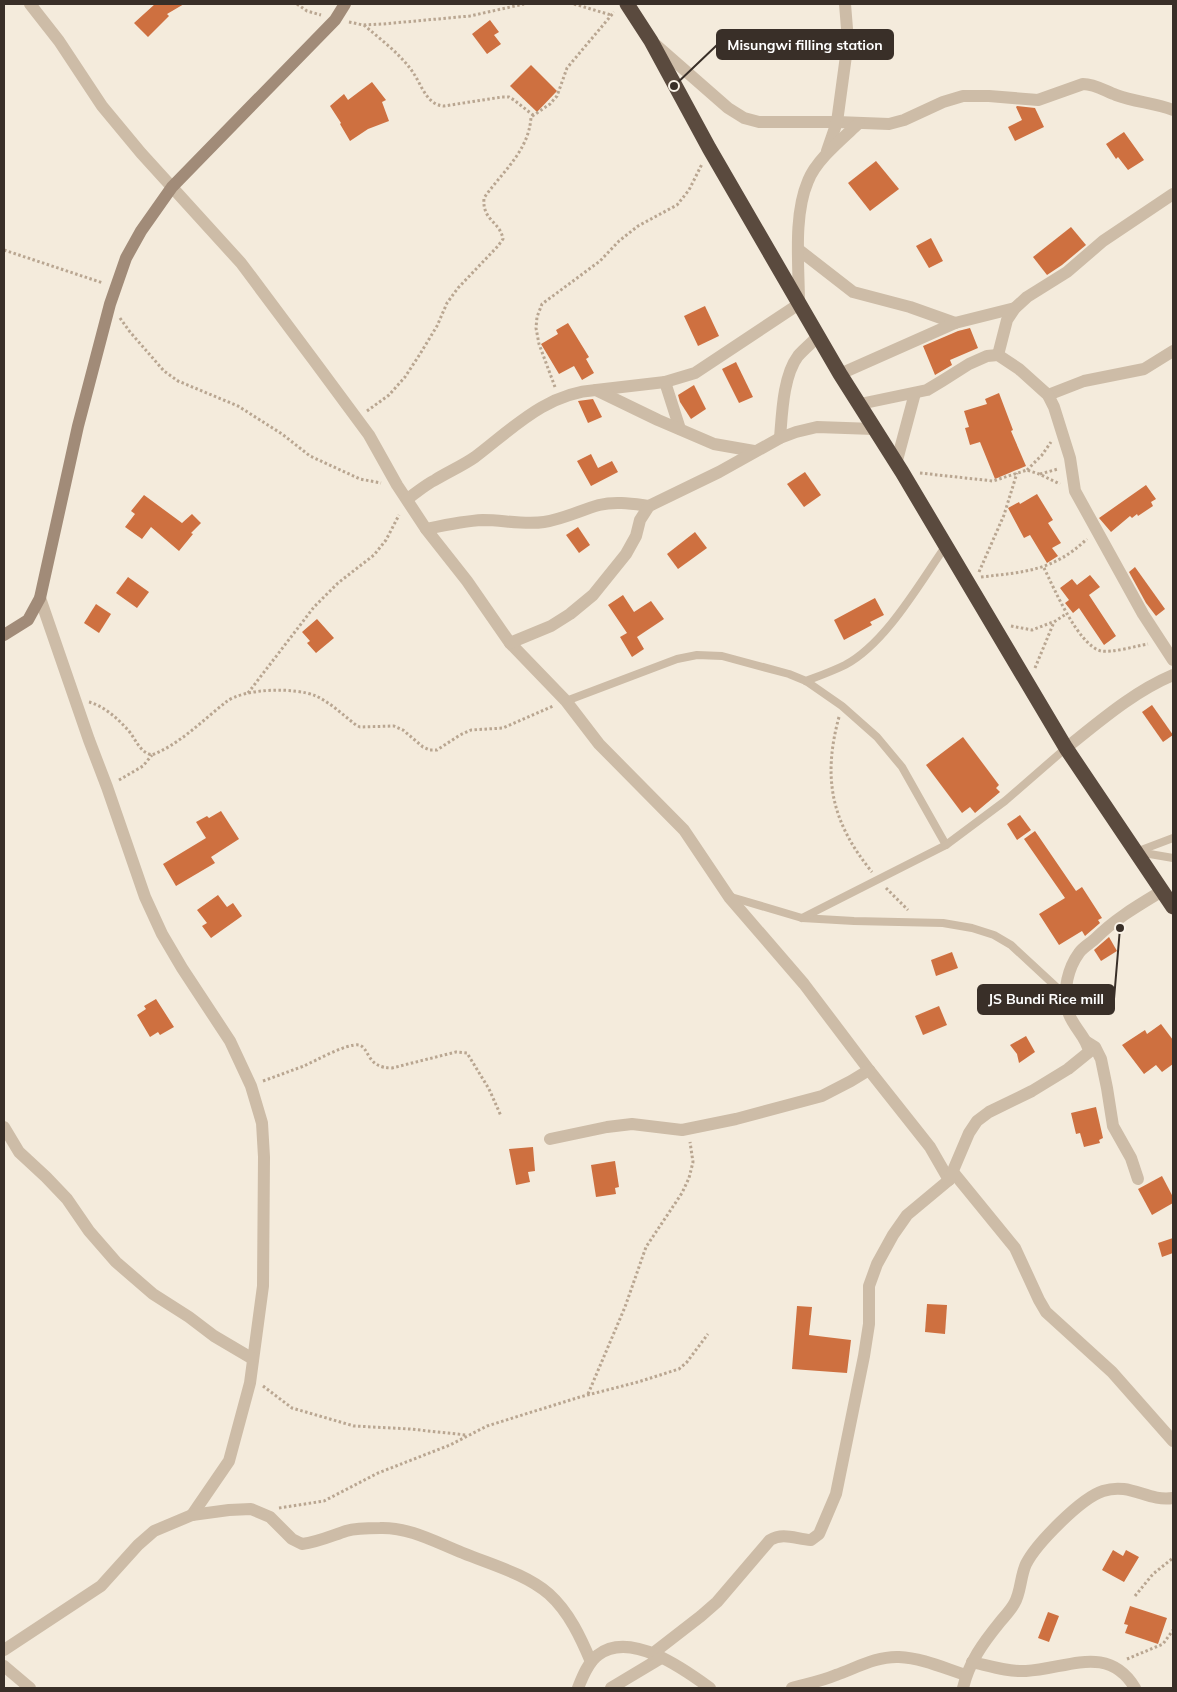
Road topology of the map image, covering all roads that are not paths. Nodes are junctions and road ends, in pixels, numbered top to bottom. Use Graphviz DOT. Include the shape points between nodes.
graph roads {
  1 [pos="30,4"];
  2 [pos="344,4"];
  3 [pos="845,4"];
  4 [pos="622,7"];
  5 [pos="651,41"];
  6 [pos="1173,110"];
  7 [pos="837,122"];
  8 [pos="858,123"];
  9 [pos="826,153"];
  10 [pos="172,187"];
  11 [pos="1173,194"];
  12 [pos="799,250"];
  13 [pos="799,304"];
  14 [pos="1015,308"];
  15 [pos="955,323"];
  16 [pos="818,336"];
  17 [pos="1173,351"];
  18 [pos="998,355"];
  19 [pos="840,374"];
  20 [pos="665,382"];
  21 [pos="596,390"];
  22 [pos="914,394"];
  23 [pos="1048,395"];
  24 [pos="860,404"];
  25 [pos="680,429"];
  26 [pos="874,429"];
  27 [pos="780,438"];
  28 [pos="754,451"];
  29 [pos="898,468"];
  30 [pos="406,499"];
  31 [pos="649,506"];
  32 [pos="426,529"];
  33 [pos="945,547"];
  34 [pos="40,598"];
  35 [pos="4,635"];
  36 [pos="510,643"];
  37 [pos="1173,660"];
  38 [pos="1173,675"];
  39 [pos="806,681"];
  40 [pos="566,701"];
  41 [pos="1066,748"];
  42 [pos="1173,838"];
  43 [pos="946,845"];
  44 [pos="1136,852"];
  45 [pos="1173,858"];
  46 [pos="1162,891"];
  47 [pos="729,897"];
  48 [pos="1173,907"];
  49 [pos="802,918"];
  50 [pos="1065,995"];
  51 [pos="1086,1042"];
  52 [pos="869,1070"];
  53 [pos="4,1127"];
  54 [pos="550,1139"];
  55 [pos="951,1176"];
  56 [pos="1138,1179"];
  57 [pos="253,1359"];
  58 [pos="1173,1441"];
  59 [pos="1173,1498"];
  60 [pos="192,1515"];
  61 [pos="4,1650"];
  62 [pos="657,1656"];
  63 [pos="592,1662"];
  64 [pos="972,1662"];
  65 [pos="4,1666"];
  66 [pos="966,1675"];
  67 [pos="30,1688"];
  68 [pos="578,1688"];
  69 [pos="610,1688"];
  70 [pos="710,1688"];
  71 [pos="792,1688"];
  72 [pos="963,1688"];
  73 [pos="1135,1688"];
  1 -- 10 [label="street" via="102,106"];
  2 -- 10 [label="street" via="335,20"];
  3 -- 7 [label="street" via="848,41"];
  4 -- 5 [label="highway"];
  5 -- 7 [label="street" via="728,108 744,118 759,122"];
  5 -- 13 [label="highway"];
  6 -- 8 [label="street" via="1083,84 1038,100 963,96 889,124"];
  7 -- 8 [label="street"];
  7 -- 9 [label="street"];
  8 -- 9 [label="street"];
  9 -- 12 [label="street" via="808,180 802,204"];
  10 -- 30 [label="street" via="241,263 369,435"];
  10 -- 34 [label="street" via="126,258 110,304 78,426"];
  11 -- 14 [label="street" via="1110,236 1067,272"];
  12 -- 13 [label="street"];
  12 -- 15 [label="street" via="853,292"];
  13 -- 16 [label="highway"];
  13 -- 20 [label="street" via="694,372"];
  14 -- 15 [label="street"];
  14 -- 18 [label="street" via="1007,320"];
  15 -- 19 [label="street"];
  16 -- 19 [label="highway"];
  16 -- 27 [label="street" via="798,357 791,370 784,396"];
  17 -- 23 [label="street" via="1144,369 1084,381"];
  18 -- 22 [label="street" via="977,360"];
  18 -- 23 [label="street" via="1020,369"];
  19 -- 24 [label="highway"];
  20 -- 21 [label="street"];
  20 -- 25 [label="street"];
  21 -- 25 [label="street"];
  21 -- 30 [label="street" via="559,399 521,420 459,468 433,480"];
  22 -- 24 [label="street"];
  22 -- 29 [label="street"];
  23 -- 37 [label="street" via="1060,421 1076,491 1129,590"];
  24 -- 26 [label="highway"];
  25 -- 28 [label="street" via="714,444"];
  26 -- 27 [label="street" via="817,427"];
  26 -- 29 [label="highway"];
  27 -- 28 [label="street"];
  28 -- 31 [label="street" via="720,472"];
  29 -- 33 [label="highway"];
  30 -- 32 [label="street"];
  31 -- 32 [label="street" via="612,503 546,522 468,521"];
  31 -- 36 [label="street" via="626,554 593,595 551,626"];
  32 -- 36 [label="street"];
  33 -- 39 [label="lane" via="873,644 846,664"];
  33 -- 41 [label="highway"];
  34 -- 35 [label="street" via="28,620"];
  34 -- 57 [label="street" via="145,897 182,968 230,1041 257,1105 264,1140 263,1286"];
  36 -- 40 [label="street"];
  38 -- 41 [label="street" via="1125,701"];
  39 -- 40 [label="lane" via="744,661 696,655 677,659"];
  39 -- 43 [label="lane" via="842,706 877,737 902,767"];
  40 -- 47 [label="street" via="599,744 684,830"];
  41 -- 43 [label="lane" via="1005,801"];
  41 -- 44 [label="highway"];
  42 -- 44 [label="lane"];
  43 -- 49 [label="lane"];
  44 -- 45 [label="lane"];
  44 -- 46 [label="highway"];
  46 -- 48 [label="highway"];
  46 -- 50 [label="street" via="1120,917 1079,952 1067,979"];
  47 -- 49 [label="lane"];
  47 -- 52 [label="street" via="804,984"];
  49 -- 50 [label="lane" via="943,923 972,928 994,935 1012,946"];
  50 -- 51 [label="street" via="1068,1014"];
  51 -- 55 [label="street" via="1089,1052 1084,1058 977,1121"];
  51 -- 56 [label="street" via="1095,1047 1101,1060 1113,1126 1131,1158"];
  52 -- 54 [label="street" via="822,1096 736,1119 682,1130 632,1124"];
  52 -- 55 [label="street"];
  53 -- 57 [label="street" via="19,1152 67,1199 116,1262 154,1294"];
  55 -- 58 [label="street" via="1015,1248 1046,1312 1112,1372"];
  55 -- 62 [label="street" via="906,1215 877,1264 869,1286 869,1324 864,1356 836,1494 819,1534 810,1540 782,1536 770,1540 712,1607"];
  57 -- 60 [label="street" via="241,1421 229,1461"];
  59 -- 64 [label="street" via="1160,1499 1129,1489 1114,1488 1084,1500 1032,1554 1015,1604 979,1648"];
  60 -- 61 [label="street" via="154,1531 101,1586"];
  60 -- 63 [label="street" via="251,1509 270,1517 292,1539 302,1544 347,1531 382,1528 422,1536 531,1581 550,1595 568,1616"];
  62 -- 63 [label="street" via="628,1647 611,1649"];
  62 -- 69 [label="street"];
  62 -- 70 [label="street" via="680,1666"];
  63 -- 68 [label="street"];
  64 -- 66 [label="street"];
  64 -- 73 [label="street" via="1013,1671 1074,1663 1108,1663 1128,1677"];
  65 -- 67 [label="street"];
  66 -- 71 [label="street" via="922,1660 898,1657 881,1659"];
  66 -- 72 [label="street"];
}
